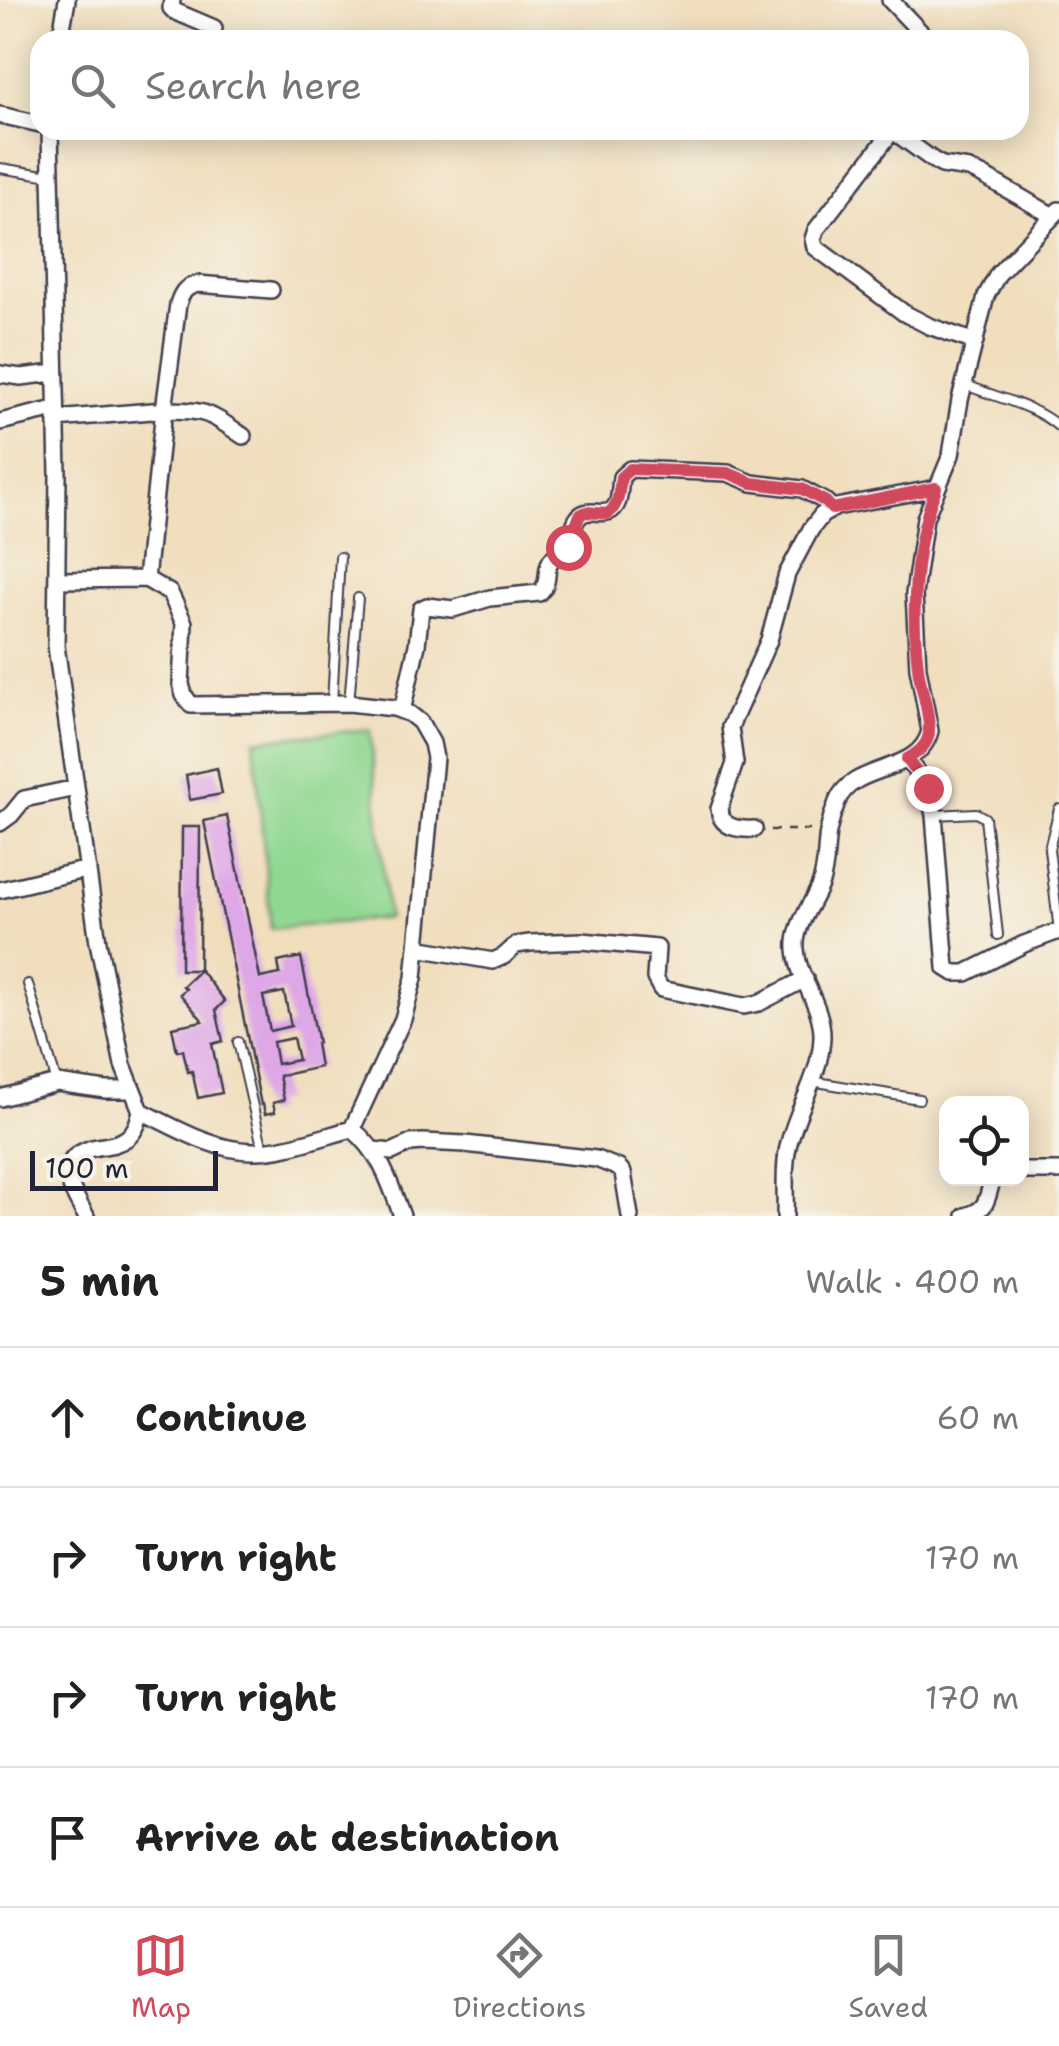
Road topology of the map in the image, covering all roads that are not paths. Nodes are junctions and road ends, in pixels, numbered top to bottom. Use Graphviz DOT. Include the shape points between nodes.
graph roads {
  1 [pos="67,0"];
  2 [pos="172,0"];
  3 [pos="890,0"];
  4 [pos="214,28"];
  5 [pos="62,30"];
  6 [pos="918,30"];
  7 [pos="0,115"];
  8 [pos="30,122"];
  9 [pos="50,140"];
  10 [pos="885,140"];
  11 [pos="906,140"];
  12 [pos="0,168"];
  13 [pos="50,176"];
  14 [pos="1056,213"];
  15 [pos="271,290"];
  16 [pos="975,342"];
  17 [pos="54,373"];
  18 [pos="0,374"];
  19 [pos="964,384"];
  20 [pos="164,410"];
  21 [pos="56,414"];
  22 [pos="0,422"];
  23 [pos="1059,426"];
  24 [pos="243,436"];
  25 [pos="936,488"];
  26 [pos="832,509"];
  27 [pos="340,557"];
  28 [pos="146,579"];
  29 [pos="56,580"];
  30 [pos="358,598"];
  31 [pos="332,703"];
  32 [pos="349,703"];
  33 [pos="402,711"];
  34 [pos="907,759"];
  35 [pos="76,788"];
  36 [pos="1059,809"];
  37 [pos="934,814"];
  38 [pos="0,822"];
  39 [pos="754,830"];
  40 [pos="88,869"];
  41 [pos="0,890"];
  42 [pos="1059,931"];
  43 [pos="998,936"];
  44 [pos="417,948"];
  45 [pos="806,979"];
  46 [pos="28,984"];
  47 [pos="238,1042"];
  48 [pos="811,1081"];
  49 [pos="57,1083"];
  50 [pos="132,1090"];
  51 [pos="0,1098"];
  52 [pos="919,1098"];
  53 [pos="141,1111"];
  54 [pos="352,1129"];
  55 [pos="263,1150"];
  56 [pos="374,1150"];
  57 [pos="1029,1171"];
  58 [pos="1059,1171"];
  59 [pos="991,1186"];
  60 [pos="86,1216"];
  61 [pos="402,1216"];
  62 [pos="630,1216"];
  63 [pos="785,1216"];
  64 [pos="965,1216"];
  1 -- 5 [label="street"];
  2 -- 4 [label="street" via="174,11"];
  3 -- 6 [label="street"];
  7 -- 8 [label="street"];
  9 -- 13 [label="street"];
  10 -- 16 [label="street" via="816,230 815,247 904,312"];
  11 -- 14 [label="street" via="932,160 969,168"];
  12 -- 13 [label="lane"];
  13 -- 17 [label="street"];
  14 -- 16 [label="street" via="998,274"];
  15 -- 20 [label="street" via="198,284 182,292"];
  16 -- 19 [label="street"];
  17 -- 18 [label="street"];
  17 -- 21 [label="street"];
  19 -- 23 [label="lane"];
  19 -- 25 [label="street" via="951,455"];
  20 -- 21 [label="street"];
  20 -- 24 [label="street" via="201,410"];
  20 -- 28 [label="street"];
  21 -- 22 [label="street"];
  21 -- 29 [label="street"];
  25 -- 26 [label="street"];
  25 -- 34 [label="street" via="924,518 914,594 930,730"];
  26 -- 33 [label="street" via="802,489 728,473 630,469 621,477 613,510 580,515 539,593 421,609"];
  26 -- 39 [label="street" via="812,529 788,574 770,640 730,727 735,763 718,809 724,822"];
  27 -- 31 [label="lane"];
  28 -- 29 [label="street"];
  28 -- 31 [label="street" via="170,593 182,616 181,684 191,705"];
  29 -- 35 [label="street" via="56,646"];
  30 -- 32 [label="lane"];
  31 -- 32 [label="street"];
  32 -- 33 [label="street"];
  33 -- 44 [label="street" via="427,731 435,758"];
  34 -- 37 [label="street" via="928,788"];
  34 -- 45 [label="street" via="853,782 838,798 821,882 795,946"];
  35 -- 38 [label="street" via="24,799"];
  35 -- 40 [label="street"];
  36 -- 42 [label="lane" via="1049,849"];
  37 -- 42 [label="street" via="946,968 966,973"];
  37 -- 43 [label="lane" via="985,818"];
  40 -- 41 [label="street"];
  40 -- 50 [label="street"];
  44 -- 45 [label="street" via="494,961 530,943 658,948 661,989 738,1006"];
  44 -- 54 [label="street" via="402,1020"];
  45 -- 48 [label="street" via="822,1022"];
  46 -- 49 [label="lane"];
  47 -- 55 [label="lane"];
  48 -- 52 [label="lane"];
  48 -- 63 [label="street" via="787,1148"];
  49 -- 50 [label="street"];
  49 -- 51 [label="street"];
  50 -- 53 [label="street"];
  53 -- 55 [label="street" via="212,1144"];
  53 -- 60 [label="street" via="130,1136 86,1150 71,1165 69,1186"];
  54 -- 55 [label="street"];
  54 -- 56 [label="street"];
  56 -- 61 [label="street"];
  56 -- 62 [label="street" via="423,1142 596,1159 623,1173"];
  57 -- 58 [label="street"];
  59 -- 64 [label="street" via="986,1204"];
}
